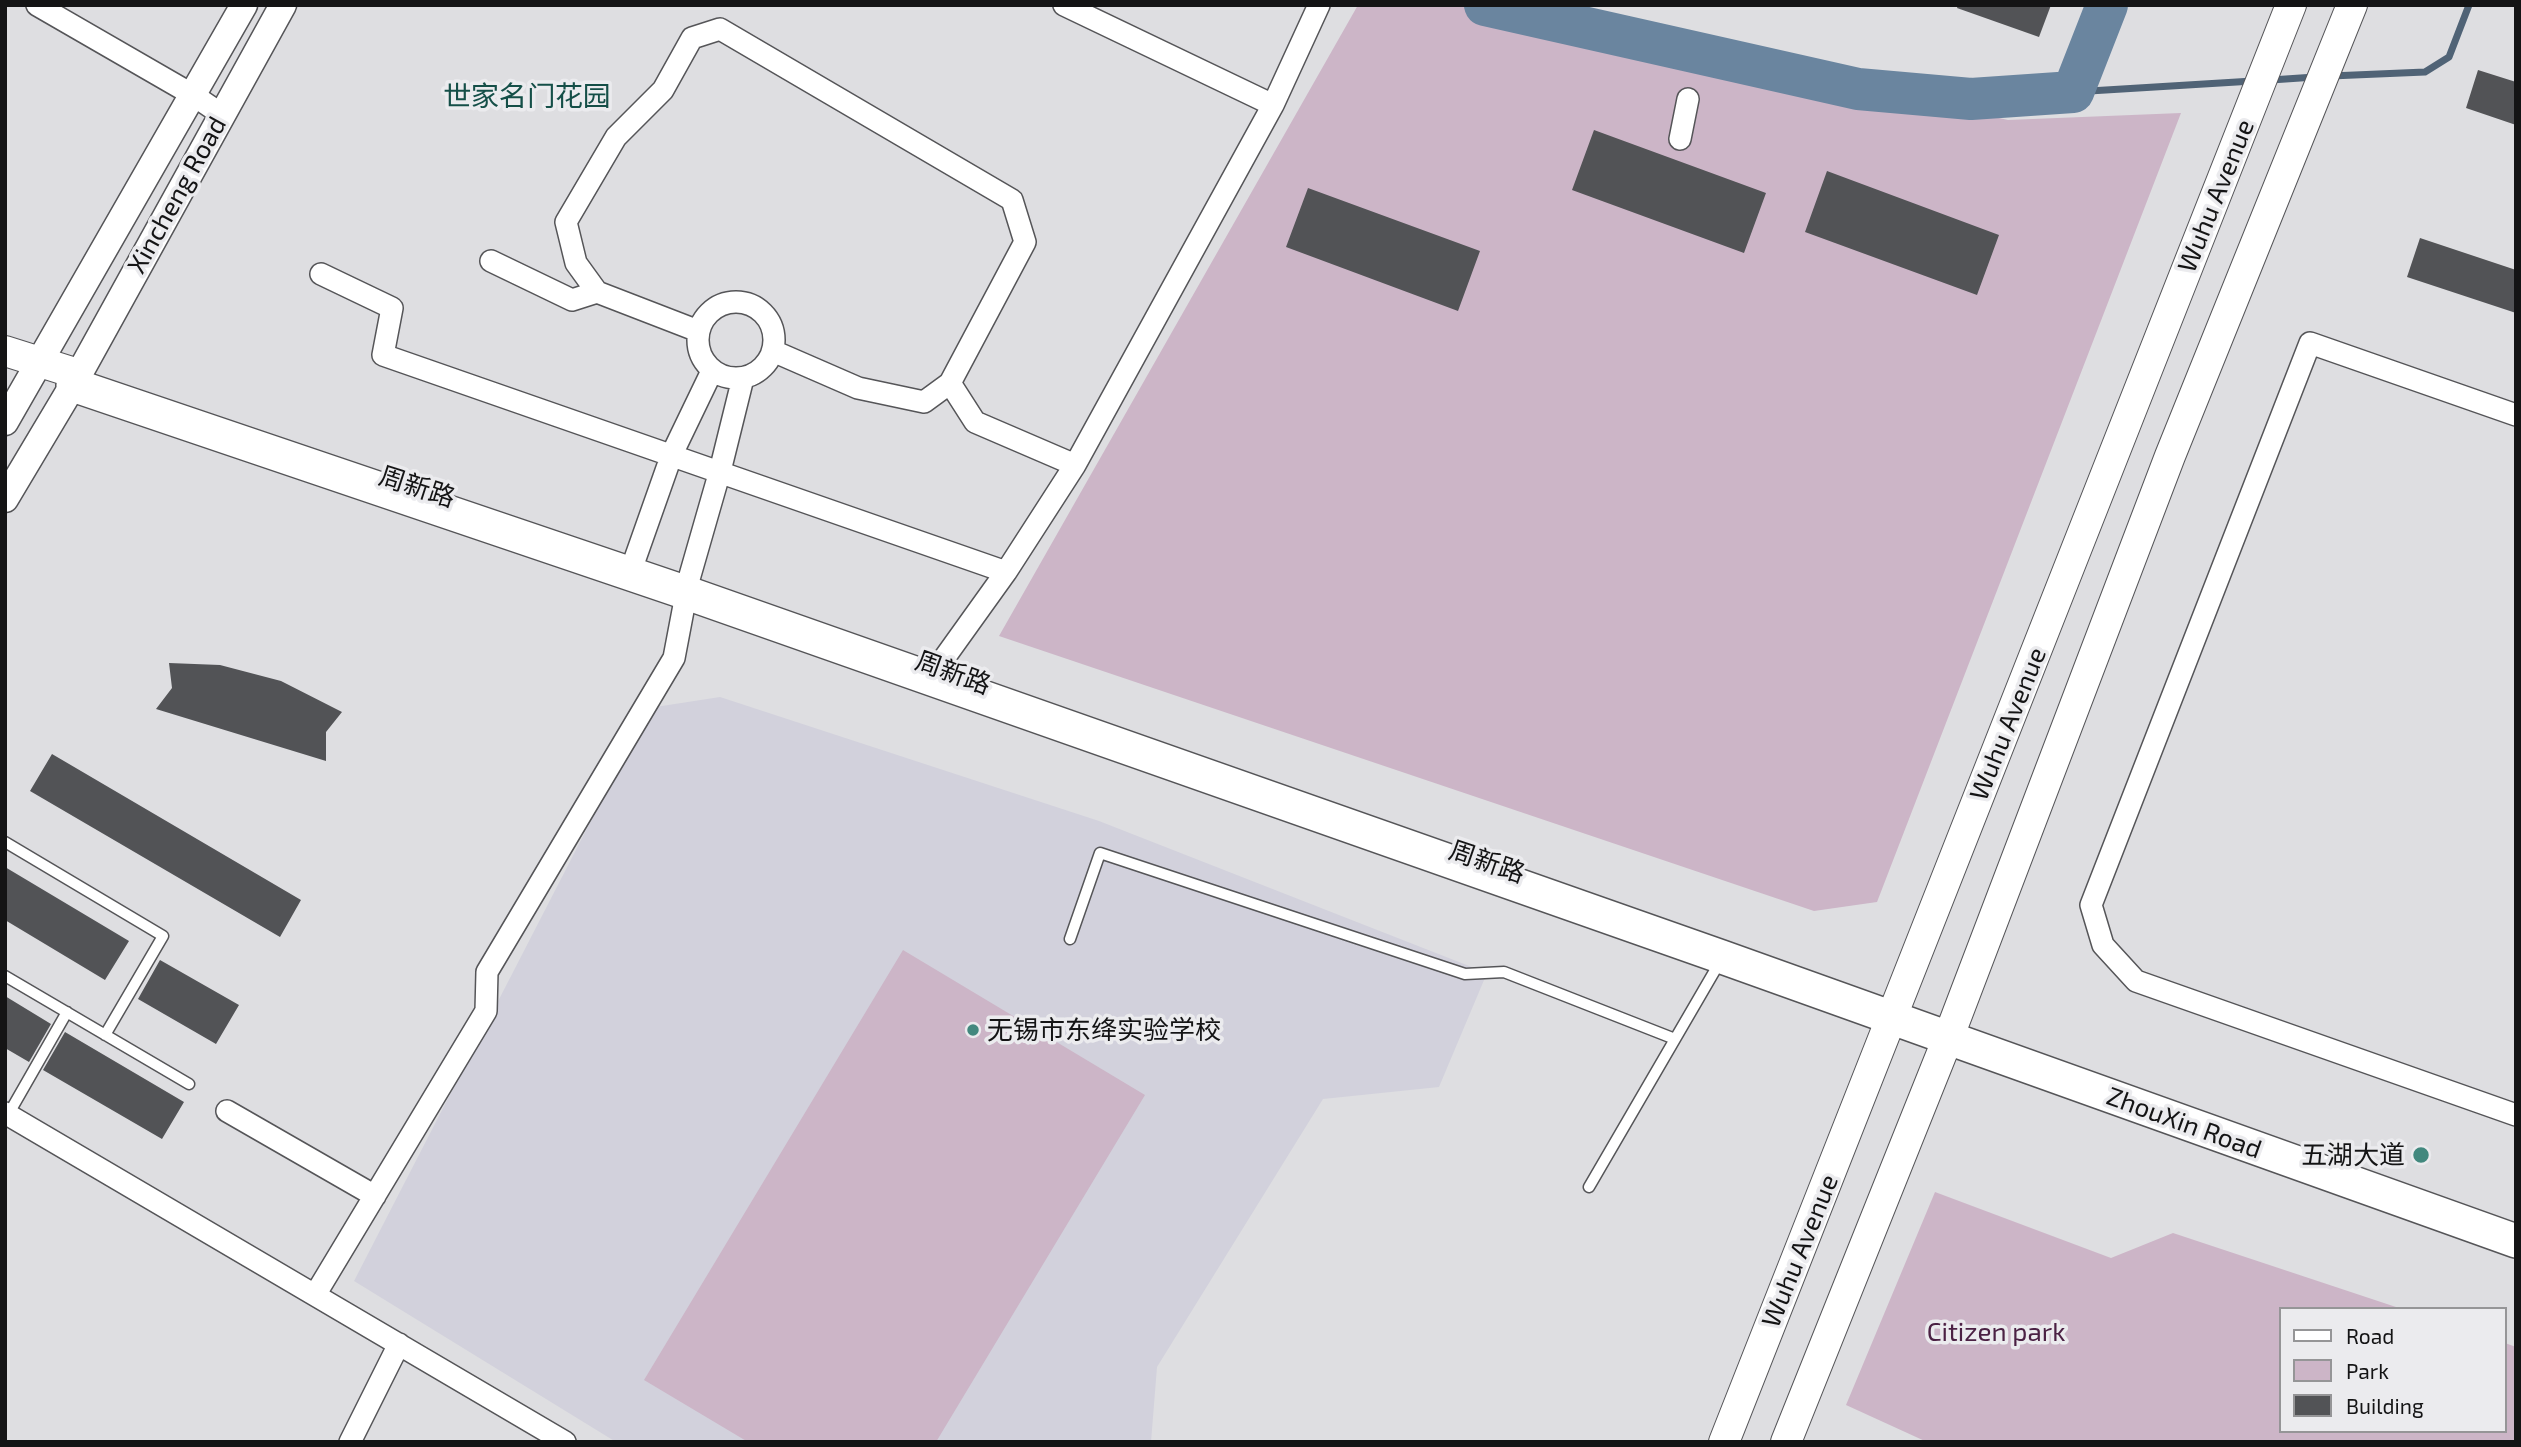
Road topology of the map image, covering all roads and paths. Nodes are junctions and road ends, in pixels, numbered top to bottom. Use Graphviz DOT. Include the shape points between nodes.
graph roads {
  1 [pos="37,5"];
  2 [pos="244,5"];
  3 [pos="283,5"];
  4 [pos="1064,5"];
  5 [pos="1319,5"];
  6 [pos="2291,5"];
  7 [pos="2352,5"];
  8 [pos="194,95"];
  9 [pos="1688,99"];
  10 [pos="1273,105"];
  11 [pos="221,114"];
  12 [pos="1680,139"];
  13 [pos="491,261"];
  14 [pos="321,274"];
  15 [pos="597,292"];
  16 [pos="698,331"];
  17 [pos="5,351"];
  18 [pos="773,351"];
  19 [pos="5,364"];
  20 [pos="36,367"];
  21 [pos="712,370"];
  22 [pos="743,378"];
  23 [pos="76,380"];
  24 [pos="950,383"];
  25 [pos="2516,415"];
  26 [pos="5,422"];
  27 [pos="672,454"];
  28 [pos="1075,465"];
  29 [pos="720,471"];
  30 [pos="5,499"];
  31 [pos="632,567"];
  32 [pos="1006,572"];
  33 [pos="688,586"];
  34 [pos="933,673"];
  35 [pos="5,842"];
  36 [pos="1070,939"];
  37 [pos="1722,957"];
  38 [pos="5,976"];
  39 [pos="67,1012"];
  40 [pos="1894,1013"];
  41 [pos="1950,1033"];
  42 [pos="105,1035"];
  43 [pos="1675,1039"];
  44 [pos="189,1084"];
  45 [pos="227,1111"];
  46 [pos="7,1114"];
  47 [pos="2516,1115"];
  48 [pos="1589,1187"];
  49 [pos="375,1196"];
  50 [pos="2516,1226"];
  51 [pos="2516,1241"];
  52 [pos="315,1295"];
  53 [pos="399,1344"];
  54 [pos="350,1442"];
  55 [pos="565,1442"];
  56 [pos="1724,1442"];
  57 [pos="1786,1442"];
  1 -- 8 [label="street"];
  2 -- 8 [label="street, Xincheng Road"];
  3 -- 11 [label="street, Xincheng Road"];
  4 -- 10 [label="street"];
  5 -- 10 [label="street"];
  6 -- 40 [label="main road, Wuhu Avenue"];
  7 -- 41 [label="main road, Wuhu Avenue" via="2170,456"];
  8 -- 11 [label="street"];
  8 -- 20 [label="street, Xincheng Road"];
  9 -- 12 [label="street"];
  10 -- 28 [label="street"];
  11 -- 23 [label="street, Xincheng Road"];
  13 -- 15 [label="street" via="572,300"];
  14 -- 27 [label="street" via="392,308 383,355"];
  15 -- 16 [label="street"];
  15 -- 24 [label="street" via="576,263 566,222 616,137 663,90 692,38 720,29 1012,200 1025,242"];
  16 -- 18 [label="street" via="719,306 751,305 768,320"];
  16 -- 21 [label="street" via="699,353"];
  17 -- 20 [label="main road, 周新路"];
  18 -- 22 [label="street" via="761,369"];
  18 -- 24 [label="street" via="858,388 924,402"];
  19 -- 20 [label="main road, 周新路"];
  20 -- 23 [label="main road, 周新路"];
  20 -- 26 [label="street, Xincheng Road"];
  21 -- 22 [label="street"];
  21 -- 27 [label="street"];
  22 -- 29 [label="street"];
  23 -- 30 [label="street, Xincheng Road"];
  23 -- 31 [label="main road, 周新路"];
  24 -- 28 [label="street" via="975,422"];
  25 -- 47 [label="street" via="2310,343 2091,905 2103,945 2136,981"];
  27 -- 29 [label="street"];
  27 -- 31 [label="street"];
  28 -- 32 [label="street"];
  29 -- 32 [label="street"];
  29 -- 33 [label="street"];
  31 -- 33 [label="main road, 周新路"];
  32 -- 34 [label="street"];
  33 -- 34 [label="main road, 周新路"];
  33 -- 49 [label="street" via="674,658 486,972 486,1011"];
  34 -- 37 [label="main road, 周新路"];
  34 -- 40 [label="main road, 周新路"];
  35 -- 42 [label="lane" via="163,936"];
  36 -- 43 [label="lane" via="1100,853 1465,974 1504,972"];
  37 -- 40 [label="main road, 周新路"];
  37 -- 43 [label="lane"];
  38 -- 39 [label="lane"];
  39 -- 42 [label="lane"];
  39 -- 46 [label="lane"];
  40 -- 41 [label="main road, ZhouXin Road"];
  40 -- 56 [label="main road, Wuhu Avenue"];
  41 -- 50 [label="main road, ZhouXin Road"];
  41 -- 51 [label="main road, ZhouXin Road"];
  41 -- 57 [label="main road, Wuhu Avenue"];
  42 -- 44 [label="lane"];
  43 -- 48 [label="lane"];
  45 -- 49 [label="street"];
  46 -- 52 [label="street"];
  49 -- 52 [label="street"];
  52 -- 53 [label="street"];
  53 -- 54 [label="street"];
  53 -- 55 [label="street"];
}
